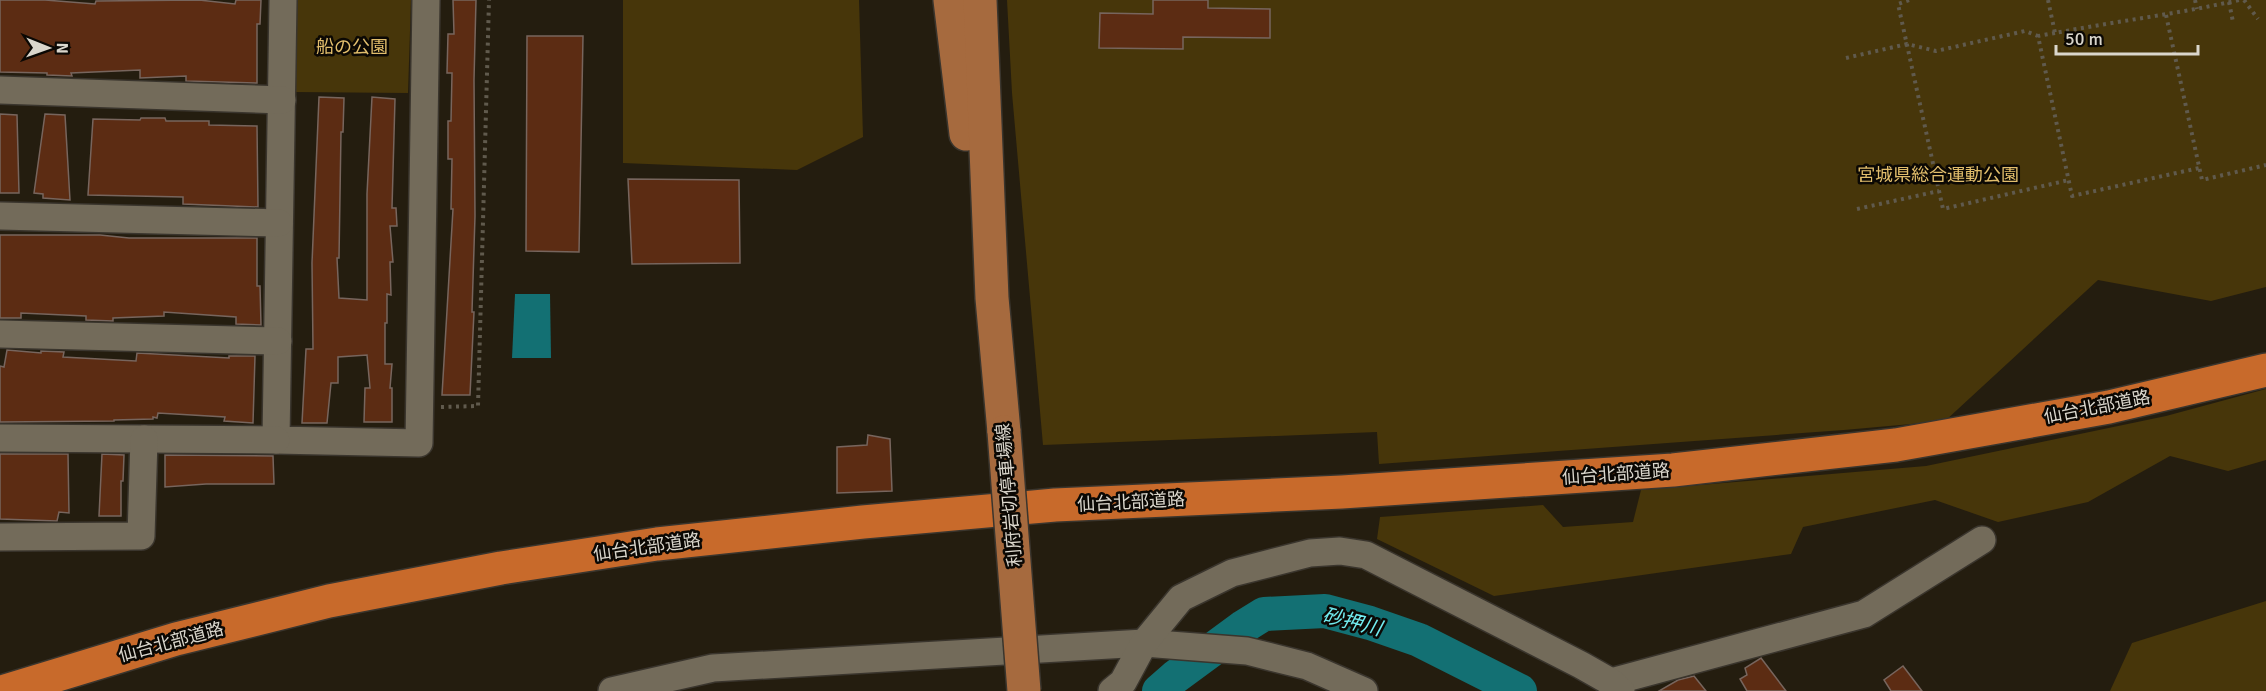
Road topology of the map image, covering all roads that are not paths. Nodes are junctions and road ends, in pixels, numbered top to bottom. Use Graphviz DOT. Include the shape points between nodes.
graph roads {
  1 [pos="283,0"];
  2 [pos="426,0"];
  3 [pos="950,0"];
  4 [pos="980,0"];
  5 [pos="0,90"];
  6 [pos="282,100"];
  7 [pos="0,216"];
  8 [pos="279,223"];
  9 [pos="992,298"];
  10 [pos="0,334"];
  11 [pos="278,341"];
  12 [pos="2266,370"];
  13 [pos="0,438"];
  14 [pos="144,439"];
  15 [pos="276,440"];
  16 [pos="0,537"];
  17 [pos="1982,540"];
  18 [pos="1155,643"];
  19 [pos="1616,686"];
  20 [pos="4,691"];
  21 [pos="612,691"];
  22 [pos="1024,691"];
  23 [pos="1112,691"];
  24 [pos="1364,691"];
  1 -- 6 [label="street"];
  2 -- 15 [label="street" via="419,443"];
  3 -- 9 [label="main road, 利府岩切停車場線" via="977,227"];
  4 -- 9 [label="main road, 利府岩切停車場線"];
  5 -- 6 [label="street"];
  6 -- 8 [label="street"];
  7 -- 8 [label="street"];
  8 -- 11 [label="street"];
  9 -- 22 [label="main road, 利府岩切停車場線, bridge"];
  10 -- 11 [label="street"];
  11 -- 15 [label="street"];
  12 -- 20 [label="highway, 仙台北部道路" via="2109,406 1896,445 1673,470 1342,492 1055,505 657,544 501,568 307,607 176,639"];
  13 -- 14 [label="street"];
  14 -- 15 [label="street"];
  14 -- 16 [label="street" via="141,536"];
  17 -- 19 [label="street" via="1864,614"];
  18 -- 19 [label="street" via="1180,598 1232,573 1310,553 1340,551 1366,555"];
  18 -- 21 [label="street" via="713,668"];
  18 -- 23 [label="street"];
  18 -- 24 [label="street" via="1247,651 1307,666"];
}
